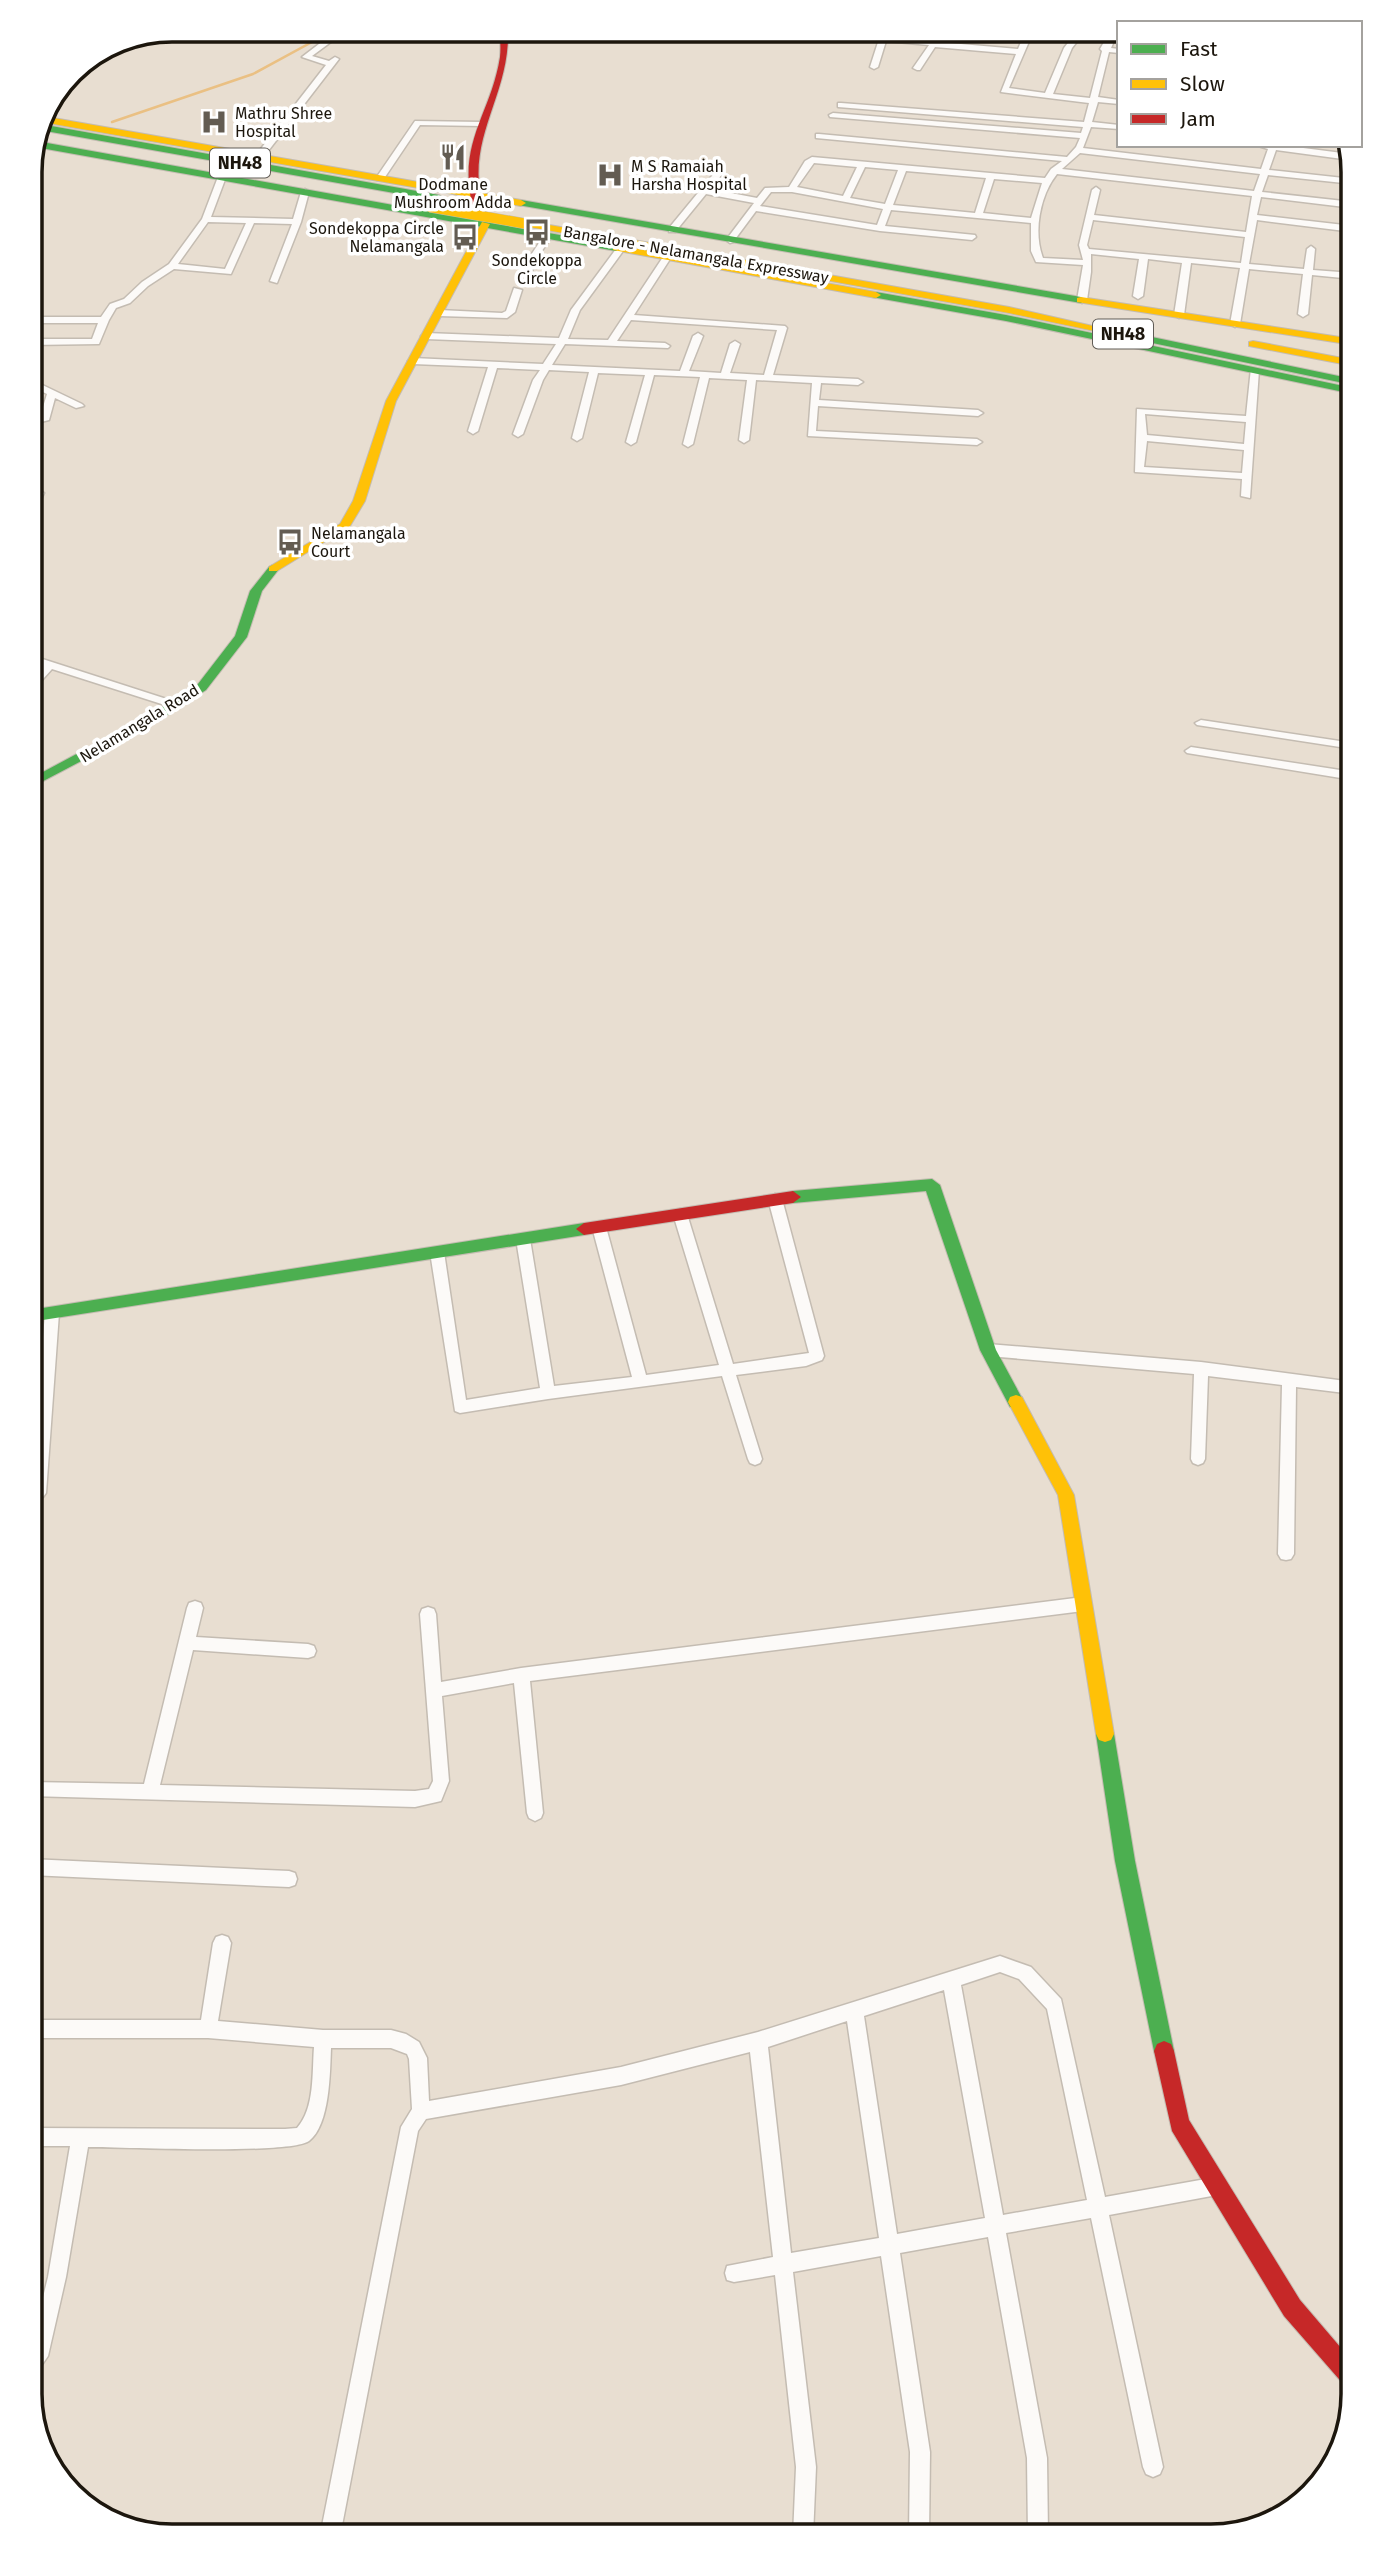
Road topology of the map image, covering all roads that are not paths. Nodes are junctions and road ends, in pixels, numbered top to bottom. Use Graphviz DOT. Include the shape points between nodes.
graph roads {
  1 [pos="327,42"];
  2 [pos="504,42"];
  3 [pos="882,42"];
  4 [pos="919,42"];
  5 [pos="1026,42"];
  6 [pos="1073,42"];
  7 [pos="1108,42"];
  8 [pos="933,44"];
  9 [pos="1104,49"];
  10 [pos="1117,51"];
  11 [pos="1022,52"];
  12 [pos="874,67"];
  13 [pos="917,68"];
  14 [pos="1048,96"];
  15 [pos="1094,100"];
  16 [pos="1117,102"];
  17 [pos="841,105"];
  18 [pos="833,115"];
  19 [pos="53,121"];
  20 [pos="482,124"];
  21 [pos="1087,124"];
  22 [pos="1117,127"];
  23 [pos="49,129"];
  24 [pos="819,136"];
  25 [pos="1084,136"];
  26 [pos="46,138"];
  27 [pos="44,146"];
  28 [pos="1273,147"];
  29 [pos="1280,147"];
  30 [pos="1077,149"];
  31 [pos="1340,156"];
  32 [pos="259,157"];
  33 [pos="1067,159"];
  34 [pos="862,164"];
  35 [pos="903,168"];
  36 [pos="1054,171"];
  37 [pos="1265,171"];
  38 [pos="719,173"];
  39 [pos="991,176"];
  40 [pos="222,177"];
  41 [pos="380,178"];
  42 [pos="1341,180"];
  43 [pos="1046,181"];
  44 [pos="792,189"];
  45 [pos="1096,190"];
  46 [pos="705,191"];
  47 [pos="305,192"];
  48 [pos="472,194"];
  49 [pos="1257,194"];
  50 [pos="845,200"];
  51 [pos="434,203"];
  52 [pos="757,204"];
  53 [pos="1341,204"];
  54 [pos="890,207"];
  55 [pos="978,216"];
  56 [pos="1088,217"];
  57 [pos="1253,217"];
  58 [pos="206,219"];
  59 [pos="530,219"];
  60 [pos="251,221"];
  61 [pos="297,222"];
  62 [pos="1034,222"];
  63 [pos="485,225"];
  64 [pos="880,228"];
  65 [pos="1341,228"];
  66 [pos="672,230"];
  67 [pos="1250,235"];
  68 [pos="548,236"];
  69 [pos="972,237"];
  70 [pos="730,240"];
  71 [pos="622,247"];
  72 [pos="1311,249"];
  73 [pos="1086,251"];
  74 [pos="668,256"];
  75 [pos="1144,256"];
  76 [pos="1187,260"];
  77 [pos="1087,263"];
  78 [pos="1245,264"];
  79 [pos="172,266"];
  80 [pos="1308,270"];
  81 [pos="528,273"];
  82 [pos="1341,274"];
  83 [pos="274,281"];
  84 [pos="517,290"];
  85 [pos="1138,296"];
  86 [pos="1082,300"];
  87 [pos="439,313"];
  88 [pos="1303,314"];
  89 [pos="1179,315"];
  90 [pos="630,317"];
  91 [pos="42,320"];
  92 [pos="104,320"];
  93 [pos="1235,324"];
  94 [pos="426,336"];
  95 [pos="698,336"];
  96 [pos="1341,340"];
  97 [pos="562,341"];
  98 [pos="42,342"];
  99 [pos="611,343"];
  100 [pos="735,344"];
  101 [pos="665,346"];
  102 [pos="413,361"];
  103 [pos="1341,361"];
  104 [pos="493,366"];
  105 [pos="547,368"];
  106 [pos="594,369"];
  107 [pos="1254,370"];
  108 [pos="649,372"];
  109 [pos="683,373"];
  110 [pos="705,375"];
  111 [pos="725,375"];
  112 [pos="752,376"];
  113 [pos="768,377"];
  114 [pos="1341,379"];
  115 [pos="817,380"];
  116 [pos="858,382"];
  117 [pos="42,388"];
  118 [pos="1341,388"];
  119 [pos="52,393"];
  120 [pos="814,403"];
  121 [pos="79,406"];
  122 [pos="978,413"];
  123 [pos="44,419"];
  124 [pos="1251,419"];
  125 [pos="473,430"];
  126 [pos="518,435"];
  127 [pos="577,438"];
  128 [pos="1142,438"];
  129 [pos="744,440"];
  130 [pos="631,442"];
  131 [pos="977,442"];
  132 [pos="688,444"];
  133 [pos="1249,447"];
  134 [pos="1247,476"];
  135 [pos="1246,496"];
  136 [pos="42,663"];
  137 [pos="49,666"];
  138 [pos="42,674"];
  139 [pos="175,705"];
  140 [pos="1201,723"];
  141 [pos="1341,744"];
  142 [pos="1191,751"];
  143 [pos="1341,774"];
  144 [pos="42,777"];
  145 [pos="775,1199"];
  146 [pos="680,1214"];
  147 [pos="599,1227"];
  148 [pos="523,1239"];
  149 [pos="437,1252"];
  150 [pos="52,1313"];
  151 [pos="42,1314"];
  152 [pos="988,1350"];
  153 [pos="1201,1368"];
  154 [pos="728,1370"];
  155 [pos="1289,1378"];
  156 [pos="640,1381"];
  157 [pos="1341,1386"];
  158 [pos="548,1392"];
  159 [pos="42,1442"];
  160 [pos="1198,1458"];
  161 [pos="755,1459"];
  162 [pos="1286,1554"];
  163 [pos="1083,1604"];
  164 [pos="195,1608"];
  165 [pos="428,1614"];
  166 [pos="187,1643"];
  167 [pos="307,1651"];
  168 [pos="521,1675"];
  169 [pos="434,1690"];
  170 [pos="42,1789"];
  171 [pos="150,1793"];
  172 [pos="536,1813"];
  173 [pos="42,1868"];
  174 [pos="289,1879"];
  175 [pos="222,1943"];
  176 [pos="951,1980"];
  177 [pos="854,2011"];
  178 [pos="42,2029"];
  179 [pos="208,2029"];
  180 [pos="323,2039"];
  181 [pos="758,2041"];
  182 [pos="421,2111"];
  183 [pos="42,2138"];
  184 [pos="80,2140"];
  185 [pos="1217,2186"];
  186 [pos="1098,2208"];
  187 [pos="995,2226"];
  188 [pos="888,2245"];
  189 [pos="782,2264"];
  190 [pos="734,2273"];
  191 [pos="42,2339"];
  192 [pos="1341,2364"];
  193 [pos="1153,2467"];
  194 [pos="332,2524"];
  195 [pos="804,2524"];
  196 [pos="919,2524"];
  197 [pos="1038,2524"];
  1 -- 32 [label="street" via="306,57 333,62"];
  2 -- 20 [label="main road" via="504,56"];
  3 -- 12 [label="street"];
  4 -- 8 [label="street"];
  5 -- 11 [label="street"];
  6 -- 14 [label="street"];
  7 -- 9 [label="street"];
  8 -- 11 [label="street"];
  8 -- 13 [label="street"];
  9 -- 10 [label="street"];
  9 -- 15 [label="street"];
  11 -- 14 [label="street" via="1004,90"];
  14 -- 15 [label="street"];
  15 -- 16 [label="street"];
  15 -- 21 [label="street"];
  17 -- 21 [label="street"];
  18 -- 25 [label="street"];
  19 -- 32 [label="main road"];
  20 -- 41 [label="street" via="418,123"];
  20 -- 48 [label="main road" via="469,183"];
  21 -- 22 [label="street"];
  21 -- 25 [label="street"];
  23 -- 51 [label="main road, Bangalore - Nelamangala Expressway / NH48"];
  24 -- 33 [label="street"];
  25 -- 30 [label="street"];
  26 -- 51 [label="main road, Bangalore - Nelamangala Expressway / NH48"];
  27 -- 40 [label="main road"];
  28 -- 37 [label="street"];
  29 -- 31 [label="street"];
  30 -- 33 [label="street"];
  30 -- 37 [label="street"];
  32 -- 41 [label="main road"];
  33 -- 36 [label="street"];
  34 -- 35 [label="street"];
  34 -- 44 [label="street" via="812,160"];
  34 -- 50 [label="street"];
  35 -- 39 [label="street"];
  35 -- 54 [label="street"];
  36 -- 43 [label="street"];
  36 -- 49 [label="street"];
  37 -- 42 [label="street"];
  37 -- 49 [label="street"];
  38 -- 46 [label="street"];
  39 -- 43 [label="street"];
  39 -- 55 [label="street"];
  40 -- 47 [label="main road"];
  40 -- 58 [label="street"];
  41 -- 48 [label="main road"];
  43 -- 62 [label="street"];
  44 -- 50 [label="street"];
  44 -- 52 [label="street" via="768,190"];
  45 -- 56 [label="street"];
  46 -- 52 [label="street"];
  46 -- 66 [label="street"];
  47 -- 61 [label="street"];
  47 -- 63 [label="main road"];
  48 -- 63 [label="main road"];
  48 -- 66 [label="main road"];
  49 -- 53 [label="street"];
  49 -- 57 [label="street"];
  50 -- 54 [label="street"];
  51 -- 59 [label="main road, Bangalore - Nelamangala Expressway / NH48, bridge"];
  52 -- 64 [label="street"];
  52 -- 70 [label="street"];
  54 -- 55 [label="street"];
  54 -- 64 [label="street"];
  55 -- 62 [label="street"];
  56 -- 67 [label="street"];
  56 -- 73 [label="street"];
  57 -- 65 [label="street"];
  57 -- 67 [label="street"];
  58 -- 60 [label="street"];
  58 -- 79 [label="street"];
  59 -- 103 [label="main road, Bangalore - Nelamangala Expressway / NH48" via="1058,306"];
  59 -- 114 [label="main road, Bangalore - Nelamangala Expressway / NH48" via="1009,310"];
  60 -- 61 [label="street"];
  60 -- 79 [label="street" via="228,272"];
  61 -- 83 [label="street"];
  62 -- 77 [label="street" via="1039,260"];
  63 -- 68 [label="main road"];
  63 -- 87 [label="main road, Nelamangala Road"];
  64 -- 69 [label="street"];
  66 -- 70 [label="main road"];
  67 -- 78 [label="street"];
  68 -- 71 [label="main road"];
  68 -- 81 [label="street"];
  70 -- 86 [label="main road"];
  71 -- 74 [label="main road"];
  71 -- 97 [label="street" via="576,310"];
  72 -- 80 [label="street"];
  73 -- 75 [label="street"];
  73 -- 77 [label="street"];
  74 -- 90 [label="street"];
  74 -- 107 [label="main road" via="1006,318"];
  75 -- 76 [label="street"];
  75 -- 85 [label="street"];
  76 -- 78 [label="street"];
  76 -- 89 [label="street"];
  77 -- 86 [label="street"];
  78 -- 80 [label="street"];
  78 -- 93 [label="street"];
  79 -- 92 [label="street" via="127,301 113,306"];
  80 -- 82 [label="street"];
  80 -- 88 [label="street"];
  84 -- 87 [label="street" via="510,312 504,316"];
  86 -- 89 [label="main road"];
  87 -- 94 [label="main road, Nelamangala Road"];
  89 -- 93 [label="main road"];
  90 -- 99 [label="street"];
  90 -- 113 [label="street" via="782,328"];
  91 -- 92 [label="street"];
  92 -- 98 [label="street" via="96,342"];
  93 -- 96 [label="main road"];
  94 -- 97 [label="street"];
  94 -- 102 [label="main road, Nelamangala Road"];
  95 -- 109 [label="street"];
  97 -- 99 [label="street"];
  97 -- 105 [label="street"];
  99 -- 101 [label="street"];
  100 -- 111 [label="street"];
  102 -- 104 [label="street"];
  102 -- 139 [label="main road, Nelamangala Road" via="391,401 359,501 344,526 275,567 256,591 241,637 202,687"];
  104 -- 105 [label="street"];
  104 -- 125 [label="street"];
  105 -- 106 [label="street"];
  105 -- 126 [label="street"];
  106 -- 108 [label="street"];
  106 -- 127 [label="street"];
  107 -- 118 [label="main road"];
  107 -- 124 [label="street"];
  108 -- 109 [label="street"];
  108 -- 130 [label="street"];
  109 -- 110 [label="street"];
  110 -- 111 [label="street"];
  110 -- 132 [label="street"];
  111 -- 112 [label="street"];
  112 -- 113 [label="street"];
  112 -- 129 [label="street"];
  113 -- 115 [label="street"];
  115 -- 116 [label="street"];
  115 -- 120 [label="street"];
  117 -- 119 [label="street"];
  119 -- 121 [label="street"];
  119 -- 123 [label="street"];
  120 -- 122 [label="street"];
  120 -- 131 [label="street" via="811,434"];
  124 -- 128 [label="street" via="1140,411"];
  124 -- 133 [label="street"];
  128 -- 133 [label="street"];
  128 -- 134 [label="street" via="1139,470"];
  133 -- 134 [label="street"];
  134 -- 135 [label="street"];
  136 -- 137 [label="street"];
  137 -- 138 [label="street"];
  137 -- 139 [label="street"];
  139 -- 144 [label="main road, Nelamangala Road"];
  140 -- 141 [label="street"];
  142 -- 143 [label="street"];
  145 -- 146 [label="main road"];
  145 -- 152 [label="main road" via="932,1185"];
  145 -- 154 [label="street" via="817,1356"];
  146 -- 147 [label="main road"];
  146 -- 154 [label="street"];
  147 -- 148 [label="main road"];
  147 -- 156 [label="street"];
  148 -- 149 [label="main road"];
  148 -- 158 [label="street"];
  149 -- 150 [label="main road"];
  149 -- 158 [label="street" via="460,1407"];
  150 -- 151 [label="main road"];
  150 -- 159 [label="street"];
  152 -- 153 [label="street"];
  152 -- 163 [label="main road" via="1066,1495"];
  153 -- 155 [label="street"];
  153 -- 160 [label="street"];
  154 -- 156 [label="street"];
  154 -- 161 [label="street"];
  155 -- 157 [label="street"];
  155 -- 162 [label="street"];
  156 -- 158 [label="street"];
  163 -- 168 [label="street"];
  163 -- 185 [label="main road" via="1125,1861 1179,2124"];
  164 -- 166 [label="street"];
  165 -- 169 [label="street"];
  166 -- 167 [label="street"];
  166 -- 171 [label="street"];
  168 -- 169 [label="street"];
  168 -- 172 [label="street"];
  169 -- 171 [label="street" via="441,1781 435,1796 415,1800"];
  170 -- 171 [label="street"];
  173 -- 174 [label="street"];
  175 -- 179 [label="street"];
  176 -- 177 [label="street"];
  176 -- 186 [label="street" via="1000,1964 1016,1966 1055,2005"];
  176 -- 187 [label="street"];
  177 -- 181 [label="street"];
  177 -- 188 [label="street"];
  178 -- 179 [label="street"];
  179 -- 180 [label="street"];
  180 -- 182 [label="street" via="406,2043 418,2058"];
  180 -- 184 [label="street" via="316,2112 309,2129 300,2136"];
  181 -- 182 [label="street" via="621,2076"];
  181 -- 189 [label="street"];
  182 -- 194 [label="street" via="410,2127"];
  183 -- 184 [label="street"];
  184 -- 191 [label="street"];
  185 -- 186 [label="street"];
  185 -- 192 [label="main road" via="1292,2308"];
  186 -- 187 [label="street"];
  186 -- 193 [label="street"];
  187 -- 188 [label="street"];
  187 -- 197 [label="street" via="1037,2458"];
  188 -- 189 [label="street"];
  188 -- 196 [label="street" via="920,2452"];
  189 -- 190 [label="street"];
  189 -- 195 [label="street" via="806,2467"];
}
